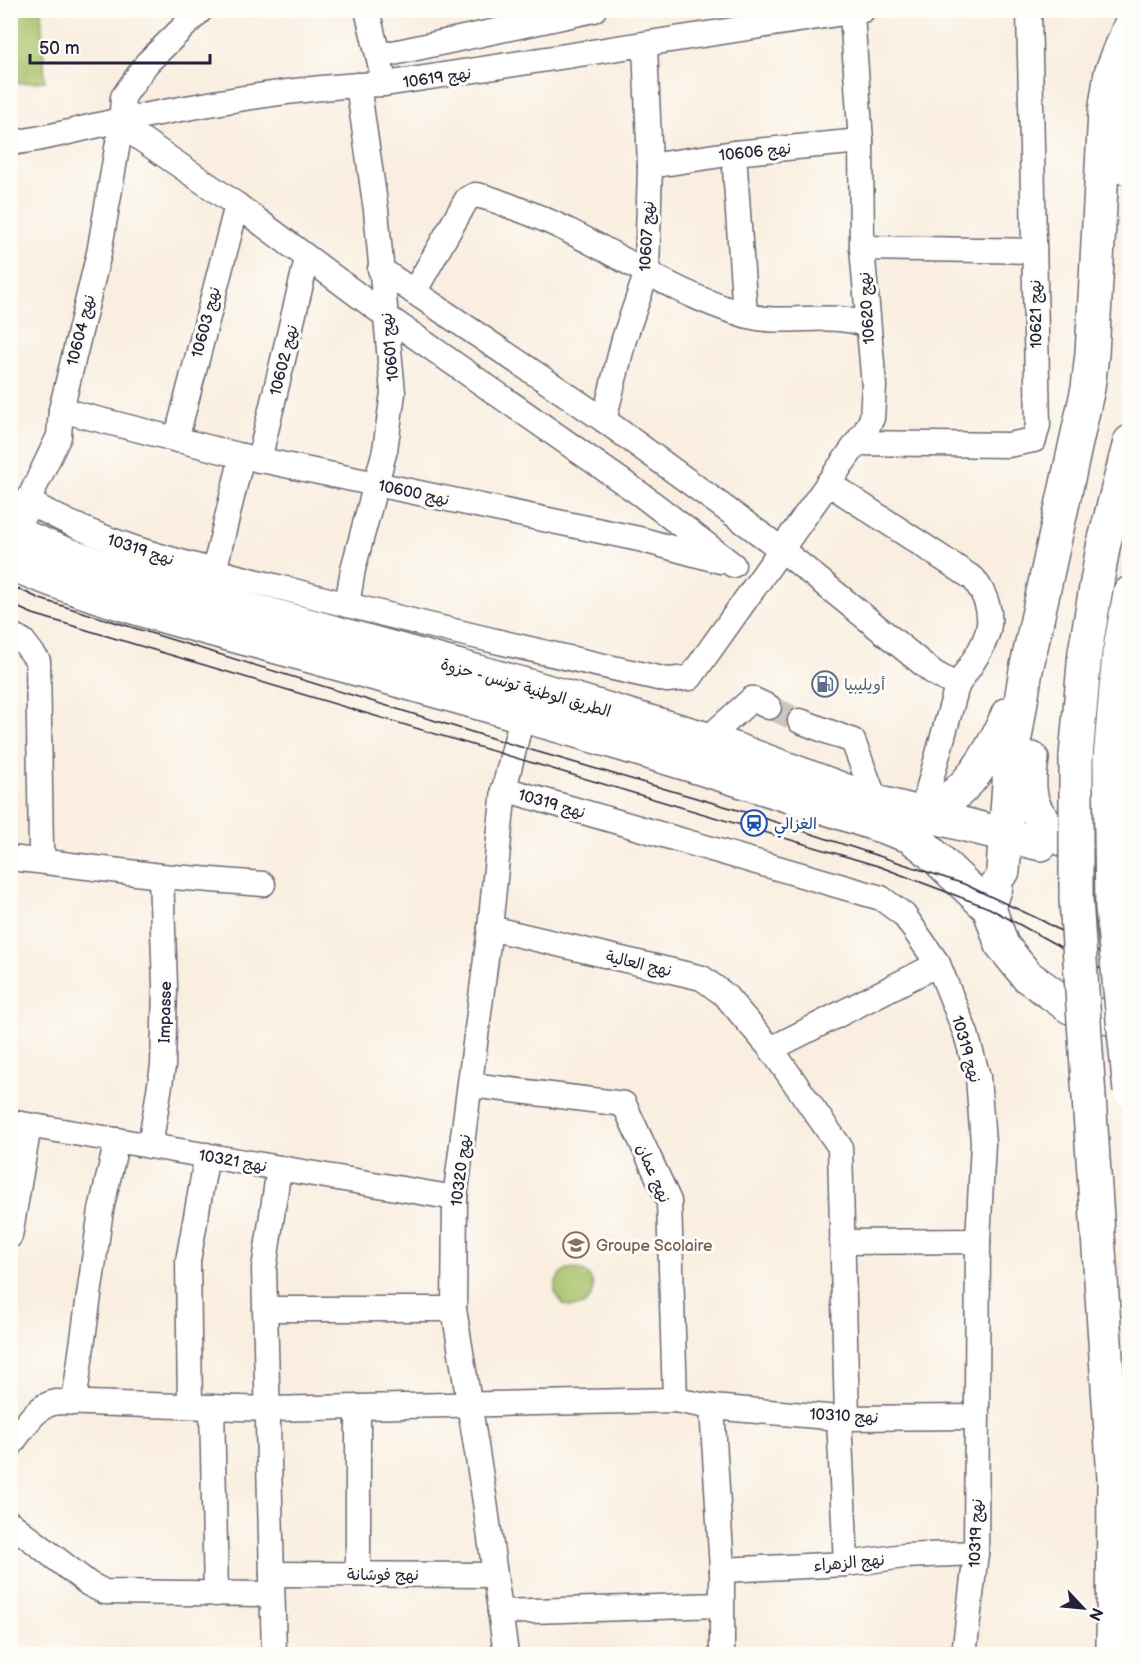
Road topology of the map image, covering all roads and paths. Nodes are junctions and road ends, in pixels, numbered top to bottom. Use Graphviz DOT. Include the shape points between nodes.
graph roads {
  1 [pos="201,10"];
  2 [pos="367,10"];
  3 [pos="594,10"];
  4 [pos="1029,10"];
  5 [pos="857,12"];
  6 [pos="1130,26"];
  7 [pos="645,46"];
  8 [pos="379,56"];
  9 [pos="385,84"];
  10 [pos="358,85"];
  11 [pos="1130,104"];
  12 [pos="121,122"];
  13 [pos="861,141"];
  14 [pos="10,143"];
  15 [pos="734,153"];
  16 [pos="650,166"];
  17 [pos="237,205"];
  18 [pos="861,248"];
  19 [pos="1034,251"];
  20 [pos="307,259"];
  21 [pos="380,269"];
  22 [pos="646,272"];
  23 [pos="414,292"];
  24 [pos="745,315"];
  25 [pos="386,316"];
  26 [pos="867,325"];
  27 [pos="61,410"];
  28 [pos="604,420"];
  29 [pos="176,440"];
  30 [pos="1130,442"];
  31 [pos="857,443"];
  32 [pos="250,458"];
  33 [pos="828,483"];
  34 [pos="376,484"];
  35 [pos="28,501"];
  36 [pos="13,543"];
  37 [pos="781,549"];
  38 [pos="733,565"];
  39 [pos="767,569"];
  40 [pos="214,571"];
  41 [pos="1130,593"];
  42 [pos="347,605"];
  43 [pos="10,634"];
  44 [pos="1026,670"];
  45 [pos="957,687"];
  46 [pos="526,701"];
  47 [pos="769,707"];
  48 [pos="801,721"];
  49 [pos="706,739"];
  50 [pos="504,789"];
  51 [pos="876,802"];
  52 [pos="921,815"];
  53 [pos="1007,836"];
  54 [pos="1041,844"];
  55 [pos="1083,853"];
  56 [pos="10,858"];
  57 [pos="46,862"];
  58 [pos="1003,871"];
  59 [pos="1130,872"];
  60 [pos="162,876"];
  61 [pos="263,884"];
  62 [pos="989,908"];
  63 [pos="490,928"];
  64 [pos="938,964"];
  65 [pos="1130,1024"];
  66 [pos="767,1046"];
  67 [pos="471,1085"];
  68 [pos="1130,1091"];
  69 [pos="20,1124"];
  70 [pos="117,1140"];
  71 [pos="150,1146"];
  72 [pos="207,1155"];
  73 [pos="279,1168"];
  74 [pos="455,1198"];
  75 [pos="10,1236"];
  76 [pos="978,1241"];
  77 [pos="842,1242"];
  78 [pos="454,1308"];
  79 [pos="265,1309"];
  80 [pos="675,1400"];
  81 [pos="74,1403"];
  82 [pos="471,1403"];
  83 [pos="201,1407"];
  84 [pos="358,1407"];
  85 [pos="712,1407"];
  86 [pos="267,1409"];
  87 [pos="977,1417"];
  88 [pos="843,1418"];
  89 [pos="10,1446"];
  90 [pos="10,1522"];
  91 [pos="976,1553"];
  92 [pos="846,1564"];
  93 [pos="722,1570"];
  94 [pos="358,1574"];
  95 [pos="494,1575"];
  96 [pos="272,1584"];
  97 [pos="216,1594"];
  98 [pos="720,1605"];
  99 [pos="500,1612"];
  100 [pos="273,1654"];
  101 [pos="506,1654"];
  102 [pos="722,1654"];
  103 [pos="964,1654"];
  104 [pos="1113,1654"];
  1 -- 12 [label="street, نهج 10604" via="131,81 123,97"];
  2 -- 8 [label="street"];
  3 -- 8 [label="street"];
  4 -- 19 [label="street, نهج 10621"];
  5 -- 7 [label="street, نهج 10619"];
  5 -- 13 [label="street, نهج 10620"];
  6 -- 44 [label="highway" via="1111,73 1105,112 1088,388"];
  7 -- 9 [label="street, نهج 10619"];
  7 -- 16 [label="street, نهج 10607"];
  8 -- 9 [label="street"];
  9 -- 10 [label="street, نهج 10619"];
  10 -- 12 [label="street, نهج 10619" via="233,101"];
  10 -- 21 [label="street, نهج 10601" via="376,210"];
  11 -- 55 [label="highway" via="1123,154 1110,378 1065,584 1029,787 1035,813 1050,830"];
  12 -- 14 [label="street, نهج 10619"];
  12 -- 17 [label="street"];
  12 -- 27 [label="street, نهج 10604" via="99,253"];
  13 -- 15 [label="street, نهج 10606"];
  13 -- 18 [label="street, نهج 10620"];
  15 -- 16 [label="street, نهج 10606"];
  15 -- 24 [label="street"];
  16 -- 22 [label="street, نهج 10607"];
  17 -- 20 [label="street"];
  17 -- 29 [label="street, نهج 10603"];
  18 -- 19 [label="street"];
  18 -- 26 [label="street, نهج 10620"];
  19 -- 31 [label="street, نهج 10621" via="1038,425 1034,440 1008,445"];
  20 -- 25 [label="street"];
  20 -- 32 [label="street, نهج 10602"];
  21 -- 23 [label="street"];
  21 -- 25 [label="street, نهج 10601"];
  22 -- 23 [label="street" via="556,223 475,195 467,199"];
  22 -- 24 [label="street" via="696,297"];
  22 -- 28 [label="street, نهج 10607"];
  23 -- 28 [label="street"];
  24 -- 26 [label="street" via="764,320 842,317"];
  25 -- 34 [label="street, نهج 10601" via="393,393"];
  25 -- 38 [label="street" via="643,496"];
  26 -- 31 [label="street, نهج 10620" via="874,387 872,418"];
  27 -- 29 [label="street, نهج 10600"];
  27 -- 35 [label="street, نهج 10604" via="59,436"];
  28 -- 37 [label="street"];
  29 -- 32 [label="street, نهج 10600"];
  30 -- 104 [label="highway, bridge" via="1103,547 1087,641 1076,757 1077,911 1114,1478"];
  31 -- 33 [label="street, نهج 10620"];
  32 -- 34 [label="street, نهج 10600"];
  32 -- 40 [label="street, نهج 10602"];
  33 -- 37 [label="street, نهج 10620"];
  33 -- 45 [label="street" via="974,579 987,597 991,622 980,650"];
  34 -- 38 [label="street, نهج 10600" via="639,539"];
  34 -- 42 [label="street, نهج 10601"];
  35 -- 36 [label="street, نهج 10604"];
  35 -- 40 [label="street, نهج 10319" via="61,520 136,550"];
  36 -- 46 [label="highway, الطريق الوطنية تونس - حزوة" via="54,582 146,612"];
  37 -- 39 [label="street, نهج 10620"];
  37 -- 45 [label="street" via="934,673"];
  38 -- 39 [label="street, نهج 10600"];
  39 -- 42 [label="street, نهج 10319" via="695,673 675,681 495,643"];
  40 -- 42 [label="street, نهج 10319"];
  41 -- 68 [label="highway, bridge" via="1119,654 1110,759 1112,908"];
  43 -- 57 [label="street" via="23,641 38,661 41,849"];
  44 -- 52 [label="highway" via="990,753 956,795"];
  44 -- 53 [label="highway" via="1010,769"];
  45 -- 52 [label="street"];
  46 -- 49 [label="highway, الطريق الوطنية تونس - حزوة"];
  46 -- 50 [label="street, نهج 10320"];
  46 -- 62 [label="highway, الطريق الوطنية تونس - حزوة" via="910,836"];
  47 -- 49 [label="street" via="752,699"];
  48 -- 51 [label="street" via="853,741"];
  49 -- 51 [label="highway, الطريق الوطنية تونس - حزوة"];
  50 -- 63 [label="street, نهج 10320"];
  50 -- 64 [label="street, نهج 10319" via="881,898 904,915"];
  51 -- 52 [label="highway, الطريق الوطنية تونس - حزوة"];
  52 -- 53 [label="highway, الطريق الوطنية تونس - حزوة"];
  53 -- 54 [label="highway, الطريق الوطنية تونس - حزوة"];
  53 -- 58 [label="highway"];
  54 -- 55 [label="highway, الطريق الوطنية تونس - حزوة"];
  54 -- 58 [label="highway" via="1023,850"];
  55 -- 59 [label="highway"];
  56 -- 57 [label="street"];
  57 -- 60 [label="street"];
  58 -- 62 [label="highway"];
  60 -- 61 [label="street"];
  60 -- 71 [label="street, Impasse" via="163,1066"];
  62 -- 65 [label="highway" via="1002,945 1027,976 1070,1007"];
  63 -- 66 [label="street, نهج العالية" via="702,978 725,995"];
  63 -- 67 [label="street, نهج 10320"];
  64 -- 66 [label="street"];
  64 -- 76 [label="street, نهج 10319" via="966,1034 978,1077 983,1143"];
  66 -- 77 [label="street, نهج العالية" via="840,1147"];
  67 -- 74 [label="street, نهج 10320"];
  67 -- 80 [label="street, نهج عمان" via="624,1104 669,1201"];
  69 -- 70 [label="street, نهج 10321"];
  69 -- 75 [label="street"];
  70 -- 71 [label="street, نهج 10321"];
  70 -- 81 [label="street" via="101,1210"];
  71 -- 72 [label="street, نهج 10321"];
  72 -- 73 [label="street, نهج 10321"];
  72 -- 83 [label="street" via="188,1261"];
  73 -- 74 [label="street, نهج 10321"];
  73 -- 79 [label="street" via="264,1269"];
  74 -- 78 [label="street, نهج 10320"];
  76 -- 77 [label="street"];
  76 -- 87 [label="street, نهج 10319"];
  77 -- 88 [label="street, نهج العالية"];
  78 -- 79 [label="street"];
  78 -- 82 [label="street, نهج 10320"];
  79 -- 86 [label="street"];
  80 -- 82 [label="street, نهج 10310"];
  80 -- 85 [label="street, نهج 10310"];
  81 -- 83 [label="street, نهج 10310"];
  81 -- 89 [label="street, نهج 10310" via="44,1406"];
  82 -- 84 [label="street, نهج 10310"];
  82 -- 95 [label="street, نهج 10320"];
  83 -- 86 [label="street, نهج 10310"];
  83 -- 97 [label="street"];
  84 -- 86 [label="street, نهج 10310"];
  84 -- 94 [label="street"];
  85 -- 88 [label="street, نهج 10310"];
  85 -- 93 [label="street"];
  86 -- 96 [label="street"];
  87 -- 88 [label="street, نهج 10310"];
  87 -- 91 [label="street, نهج 10319"];
  88 -- 92 [label="street, نهج العالية"];
  90 -- 97 [label="street, نهج فوشانة" via="105,1593"];
  91 -- 92 [label="street, نهج الزهراء" via="904,1556"];
  91 -- 103 [label="street, نهج 10319"];
  92 -- 93 [label="street, نهج الزهراء"];
  93 -- 98 [label="street"];
  94 -- 95 [label="street, نهج فوشانة"];
  94 -- 96 [label="street, نهج فوشانة"];
  95 -- 99 [label="street, نهج 10320"];
  96 -- 97 [label="street, نهج فوشانة"];
  96 -- 100 [label="street"];
  98 -- 99 [label="street"];
  98 -- 102 [label="street"];
  99 -- 101 [label="street, نهج 10320"];
}
